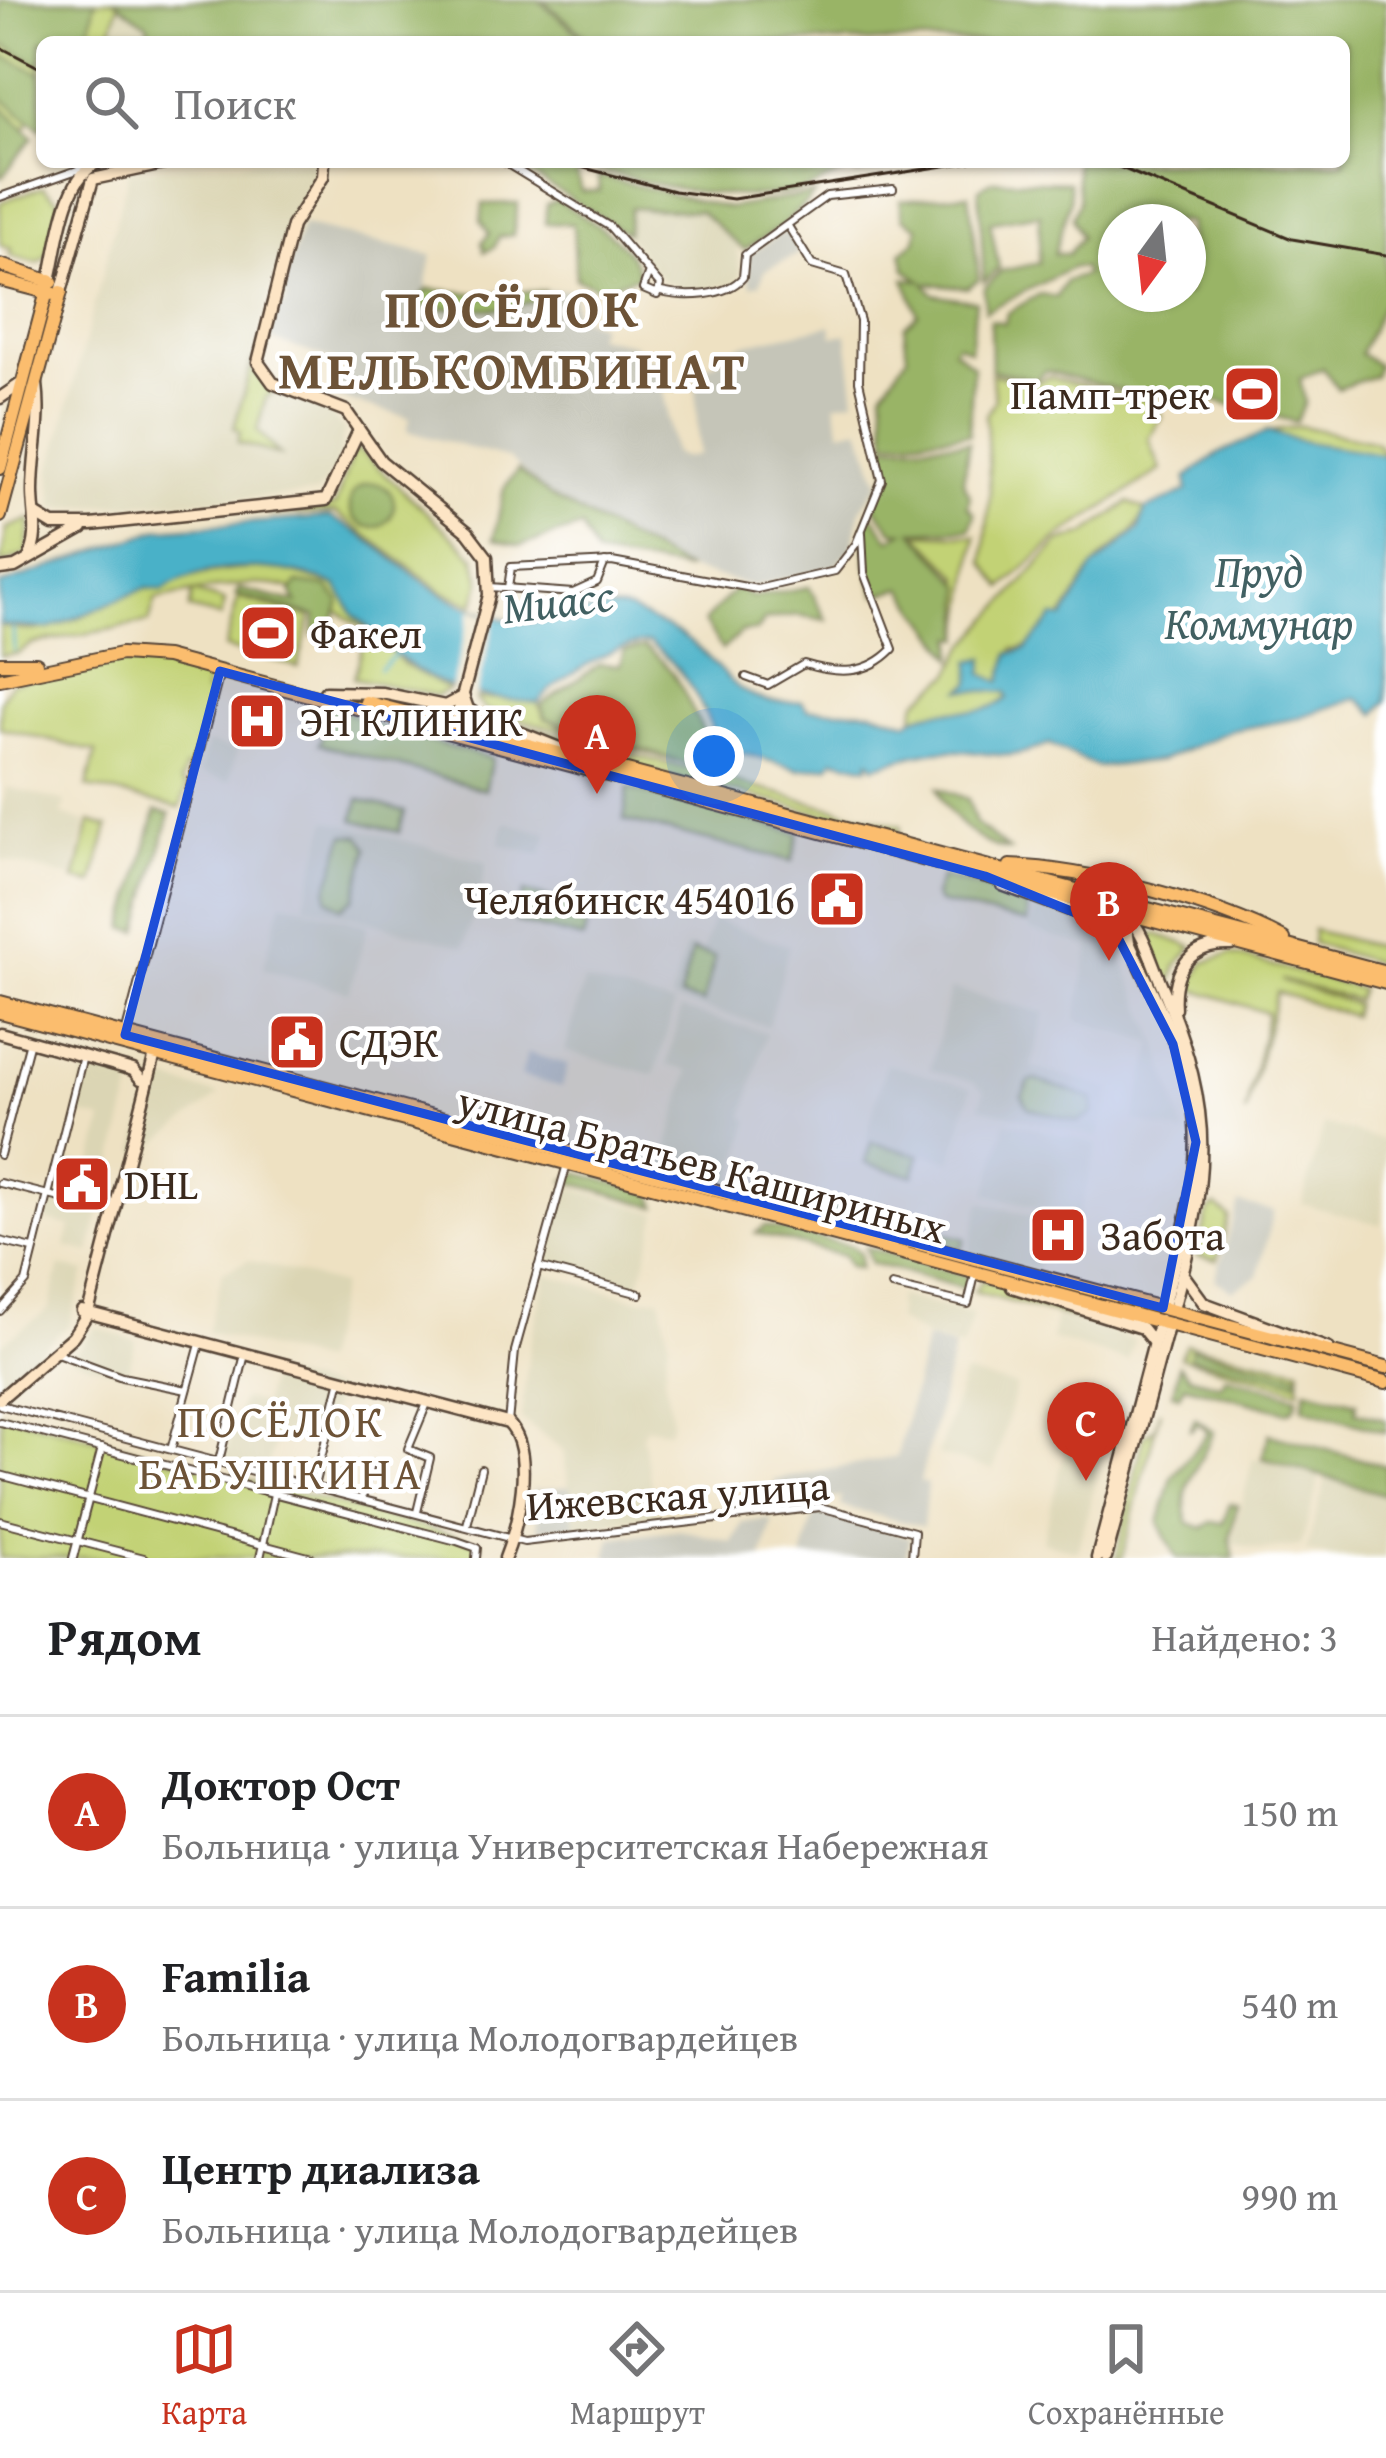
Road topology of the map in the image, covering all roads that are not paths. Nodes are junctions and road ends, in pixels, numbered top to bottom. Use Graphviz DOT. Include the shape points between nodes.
graph roads {
  1 [pos="95,168"];
  2 [pos="324,168"];
  3 [pos="514,168"];
  4 [pos="893,189"];
  5 [pos="0,197"];
  6 [pos="788,226"];
  7 [pos="0,265"];
  8 [pos="649,272"];
  9 [pos="0,280"];
  10 [pos="50,280"];
  11 [pos="661,292"];
  12 [pos="54,294"];
  13 [pos="29,381"];
  14 [pos="0,398"];
  15 [pos="0,422"];
  16 [pos="359,430"];
  17 [pos="7,442"];
  18 [pos="0,468"];
  19 [pos="35,514"];
  20 [pos="0,516"];
  21 [pos="91,525"];
  22 [pos="862,530"];
  23 [pos="29,558"];
  24 [pos="605,562"];
  25 [pos="0,569"];
  26 [pos="490,587"];
  27 [pos="508,588"];
  28 [pos="3,670"];
  29 [pos="220,671"];
  30 [pos="746,677"];
  31 [pos="325,692"];
  32 [pos="0,694"];
  33 [pos="463,695"];
  34 [pos="454,730"];
  35 [pos="583,758"];
  36 [pos="985,871"];
  37 [pos="1104,903"];
  38 [pos="1162,910"];
  39 [pos="1130,917"];
  40 [pos="1129,942"];
  41 [pos="1260,949"];
  42 [pos="1306,950"];
  43 [pos="1386,972"];
  44 [pos="1386,983"];
  45 [pos="0,998"];
  46 [pos="0,1012"];
  47 [pos="1177,1023"];
  48 [pos="0,1033"];
  49 [pos="125,1035"];
  50 [pos="30,1041"];
  51 [pos="152,1050"];
  52 [pos="83,1056"];
  53 [pos="141,1079"];
  54 [pos="0,1155"];
  55 [pos="567,1163"];
  56 [pos="0,1183"];
  57 [pos="1197,1183"];
  58 [pos="47,1194"];
  59 [pos="109,1210"];
  60 [pos="0,1241"];
  61 [pos="33,1249"];
  62 [pos="538,1268"];
  63 [pos="1183,1270"];
  64 [pos="982,1273"];
  65 [pos="892,1286"];
  66 [pos="640,1294"];
  67 [pos="0,1311"];
  68 [pos="85,1312"];
  69 [pos="1166,1315"];
  70 [pos="199,1340"];
  71 [pos="1154,1344"];
  72 [pos="54,1352"];
  73 [pos="246,1352"];
  74 [pos="1349,1358"];
  75 [pos="1386,1367"];
  76 [pos="341,1378"];
  77 [pos="1386,1382"];
  78 [pos="0,1389"];
  79 [pos="188,1390"];
  80 [pos="428,1401"];
  81 [pos="0,1402"];
  82 [pos="0,1422"];
  83 [pos="508,1423"];
  84 [pos="102,1448"];
  85 [pos="172,1448"];
  86 [pos="220,1461"];
  87 [pos="370,1464"];
  88 [pos="481,1469"];
  89 [pos="0,1475"];
  90 [pos="278,1476"];
  91 [pos="314,1486"];
  92 [pos="274,1496"];
  93 [pos="89,1498"];
  94 [pos="362,1498"];
  95 [pos="417,1513"];
  96 [pos="0,1521"];
  97 [pos="466,1526"];
  98 [pos="513,1538"];
  99 [pos="79,1540"];
  100 [pos="263,1546"];
  101 [pos="74,1558"];
  102 [pos="144,1558"];
  103 [pos="260,1558"];
  104 [pos="312,1558"];
  105 [pos="476,1558"];
  106 [pos="505,1558"];
  107 [pos="912,1558"];
  108 [pos="1101,1558"];
  1 -- 5 [label="street"];
  1 -- 10 [label="main road" via="76,182"];
  1 -- 12 [label="main road"];
  2 -- 16 [label="main road" via="292,226 258,362 273,382 342,408"];
  3 -- 8 [label="street" via="610,227"];
  4 -- 6 [label="street" via="827,196"];
  6 -- 11 [label="street" via="745,255 733,287 682,297"];
  6 -- 22 [label="street" via="812,265 846,275 860,321 859,381 882,481"];
  7 -- 10 [label="main road"];
  8 -- 11 [label="street"];
  8 -- 11 [label="street" via="645,292"];
  9 -- 12 [label="main road"];
  10 -- 12 [label="main road"];
  12 -- 13 [label="main road"];
  13 -- 14 [label="main road"];
  13 -- 17 [label="main road"];
  13 -- 19 [label="main road" via="41,412"];
  13 -- 20 [label="main road"];
  15 -- 17 [label="main road"];
  16 -- 21 [label="main road" via="326,500"];
  16 -- 26 [label="main road" via="381,461 475,539 490,565"];
  17 -- 18 [label="main road"];
  19 -- 21 [label="main road" via="52,525"];
  19 -- 23 [label="main road"];
  21 -- 23 [label="main road"];
  22 -- 24 [label="street" via="835,571 757,589"];
  22 -- 30 [label="street" via="864,573 893,650 852,672 804,664 768,685"];
  23 -- 25 [label="main road"];
  24 -- 27 [label="street" via="597,582 573,593"];
  24 -- 27 [label="street" via="512,567"];
  26 -- 27 [label="street"];
  26 -- 33 [label="main road"];
  28 -- 29 [label="main road" via="134,652"];
  28 -- 31 [label="main road" via="147,646"];
  28 -- 32 [label="main road"];
  29 -- 34 [label="main road"];
  29 -- 49 [label="street"];
  31 -- 33 [label="main road" via="445,706"];
  31 -- 34 [label="main road"];
  33 -- 34 [label="main road"];
  33 -- 35 [label="main road" via="478,716"];
  34 -- 35 [label="main road"];
  34 -- 36 [label="main road"];
  35 -- 36 [label="main road"];
  36 -- 37 [label="main road"];
  36 -- 40 [label="main road" via="1034,900 1107,924"];
  36 -- 42 [label="main road" via="1061,870 1234,916"];
  37 -- 38 [label="main road"];
  37 -- 39 [label="main road"];
  38 -- 39 [label="main road"];
  38 -- 42 [label="main road"];
  39 -- 40 [label="main road"];
  39 -- 41 [label="main road"];
  39 -- 47 [label="main road"];
  40 -- 57 [label="main road" via="1188,1084"];
  41 -- 44 [label="main road"];
  41 -- 47 [label="main road" via="1208,945 1191,955 1175,980"];
  42 -- 43 [label="main road"];
  45 -- 49 [label="main road, улица Братьев Кашириных"];
  46 -- 51 [label="main road, улица Братьев Кашириных"];
  47 -- 57 [label="main road" via="1201,1099"];
  48 -- 50 [label="main road"];
  49 -- 51 [label="main road, улица Братьев Кашириных"];
  50 -- 52 [label="main road"];
  50 -- 54 [label="street"];
  51 -- 53 [label="main road"];
  51 -- 55 [label="main road, улица Братьев Кашириных"];
  51 -- 68 [label="main road"];
  51 -- 69 [label="main road, улица Братьев Кашириных"];
  52 -- 53 [label="main road"];
  52 -- 58 [label="street"];
  53 -- 59 [label="main road"];
  55 -- 62 [label="street"];
  55 -- 64 [label="main road, улица Братьев Кашириных"];
  56 -- 58 [label="street"];
  57 -- 63 [label="main road"];
  57 -- 69 [label="main road"];
  58 -- 59 [label="street"];
  58 -- 61 [label="street"];
  59 -- 68 [label="main road"];
  60 -- 61 [label="street"];
  61 -- 67 [label="street" via="23,1288"];
  62 -- 66 [label="street"];
  62 -- 83 [label="street" via="515,1351"];
  63 -- 69 [label="main road"];
  63 -- 74 [label="main road" via="1199,1301"];
  64 -- 65 [label="street" via="968,1304"];
  64 -- 69 [label="main road, улица Братьев Кашириных"];
  64 -- 71 [label="main road" via="1050,1303 1142,1328"];
  68 -- 70 [label="main road"];
  68 -- 72 [label="main road"];
  68 -- 78 [label="main road"];
  69 -- 71 [label="main road"];
  69 -- 74 [label="main road, улица Братьев Кашириных"];
  69 -- 77 [label="main road, улица Братьев Кашириных"];
  69 -- 108 [label="main road"];
  70 -- 73 [label="main road"];
  70 -- 79 [label="street"];
  71 -- 108 [label="main road"];
  72 -- 79 [label="street"];
  72 -- 81 [label="main road"];
  73 -- 76 [label="main road"];
  73 -- 86 [label="street"];
  74 -- 75 [label="main road, улица Братьев Кашириных"];
  76 -- 80 [label="main road"];
  76 -- 91 [label="street"];
  79 -- 85 [label="street"];
  80 -- 83 [label="main road"];
  80 -- 95 [label="street" via="408,1450 430,1458"];
  81 -- 85 [label="street, Ижевская улица"];
  82 -- 84 [label="street"];
  83 -- 98 [label="main road" via="516,1430 524,1495"];
  84 -- 92 [label="street"];
  84 -- 93 [label="street"];
  85 -- 86 [label="street, Ижевская улица"];
  86 -- 90 [label="street, Ижевская улица"];
  87 -- 94 [label="street"];
  88 -- 97 [label="street"];
  89 -- 93 [label="street"];
  90 -- 91 [label="street, Ижевская улица"];
  90 -- 92 [label="street"];
  91 -- 94 [label="street, Ижевская улица"];
  92 -- 100 [label="street"];
  92 -- 105 [label="street" via="477,1547"];
  93 -- 99 [label="street"];
  93 -- 100 [label="street"];
  94 -- 95 [label="street, Ижевская улица"];
  95 -- 97 [label="street, Ижевская улица"];
  96 -- 99 [label="street"];
  97 -- 98 [label="street, Ижевская улица"];
  98 -- 106 [label="main road"];
  98 -- 107 [label="street, Ижевская улица" via="586,1538 825,1507 914,1532"];
  99 -- 101 [label="street"];
  99 -- 102 [label="street"];
  100 -- 103 [label="street"];
  100 -- 104 [label="street"];
}
